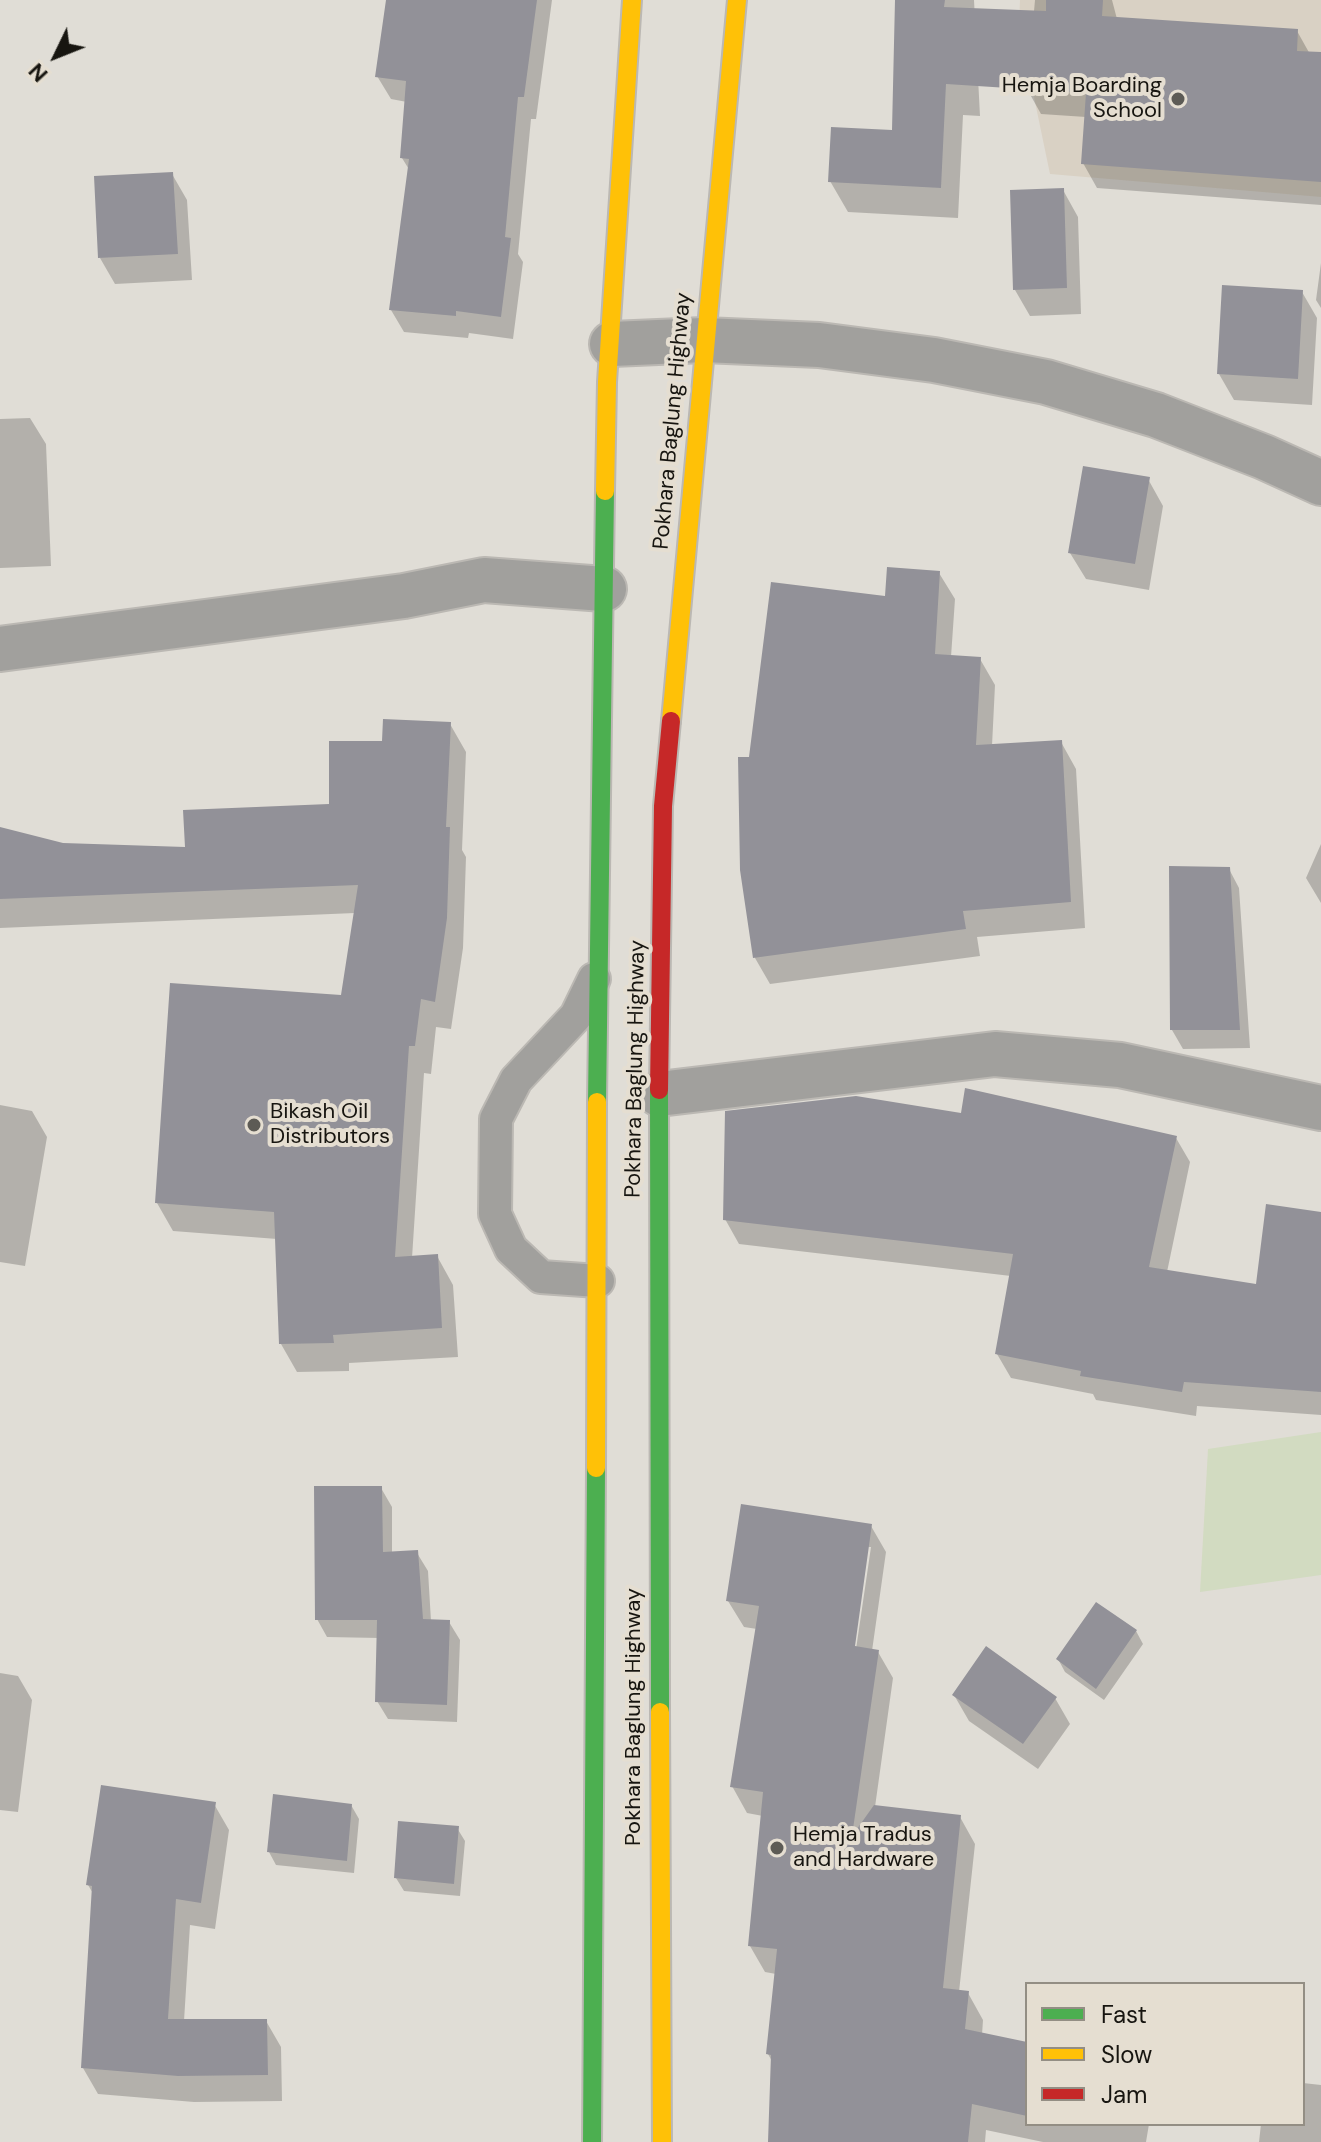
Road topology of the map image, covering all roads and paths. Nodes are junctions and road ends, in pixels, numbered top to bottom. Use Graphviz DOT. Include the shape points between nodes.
graph roads {
  1 [pos="632,0"];
  2 [pos="737,0"];
  3 [pos="704,340"];
  4 [pos="612,344"];
  5 [pos="1321,483"];
  6 [pos="604,589"];
  7 [pos="0,649"];
  8 [pos="599,969"];
  9 [pos="659,1094"];
  10 [pos="1321,1108"];
  11 [pos="598,1281"];
  12 [pos="592,2142"];
  13 [pos="662,2142"];
  1 -- 4 [label="highway, Pokhara Baglung Highway"];
  2 -- 3 [label="highway, Pokhara Baglung Highway"];
  3 -- 4 [label="street"];
  3 -- 5 [label="street" via="862,351 1046,382 1156,415"];
  3 -- 9 [label="highway, Pokhara Baglung Highway" via="663,806"];
  4 -- 6 [label="highway, Pokhara Baglung Highway"];
  6 -- 7 [label="street" via="484,580 390,598"];
  6 -- 8 [label="highway, Pokhara Baglung Highway"];
  8 -- 11 [label="highway, Pokhara Baglung Highway"];
  8 -- 11 [label="lane" via="576,1016 516,1080 496,1119 495,1214 511,1249 541,1277"];
  9 -- 10 [label="street" via="995,1054 1120,1065"];
  9 -- 13 [label="highway, Pokhara Baglung Highway"];
  11 -- 12 [label="highway, Pokhara Baglung Highway"];
}
